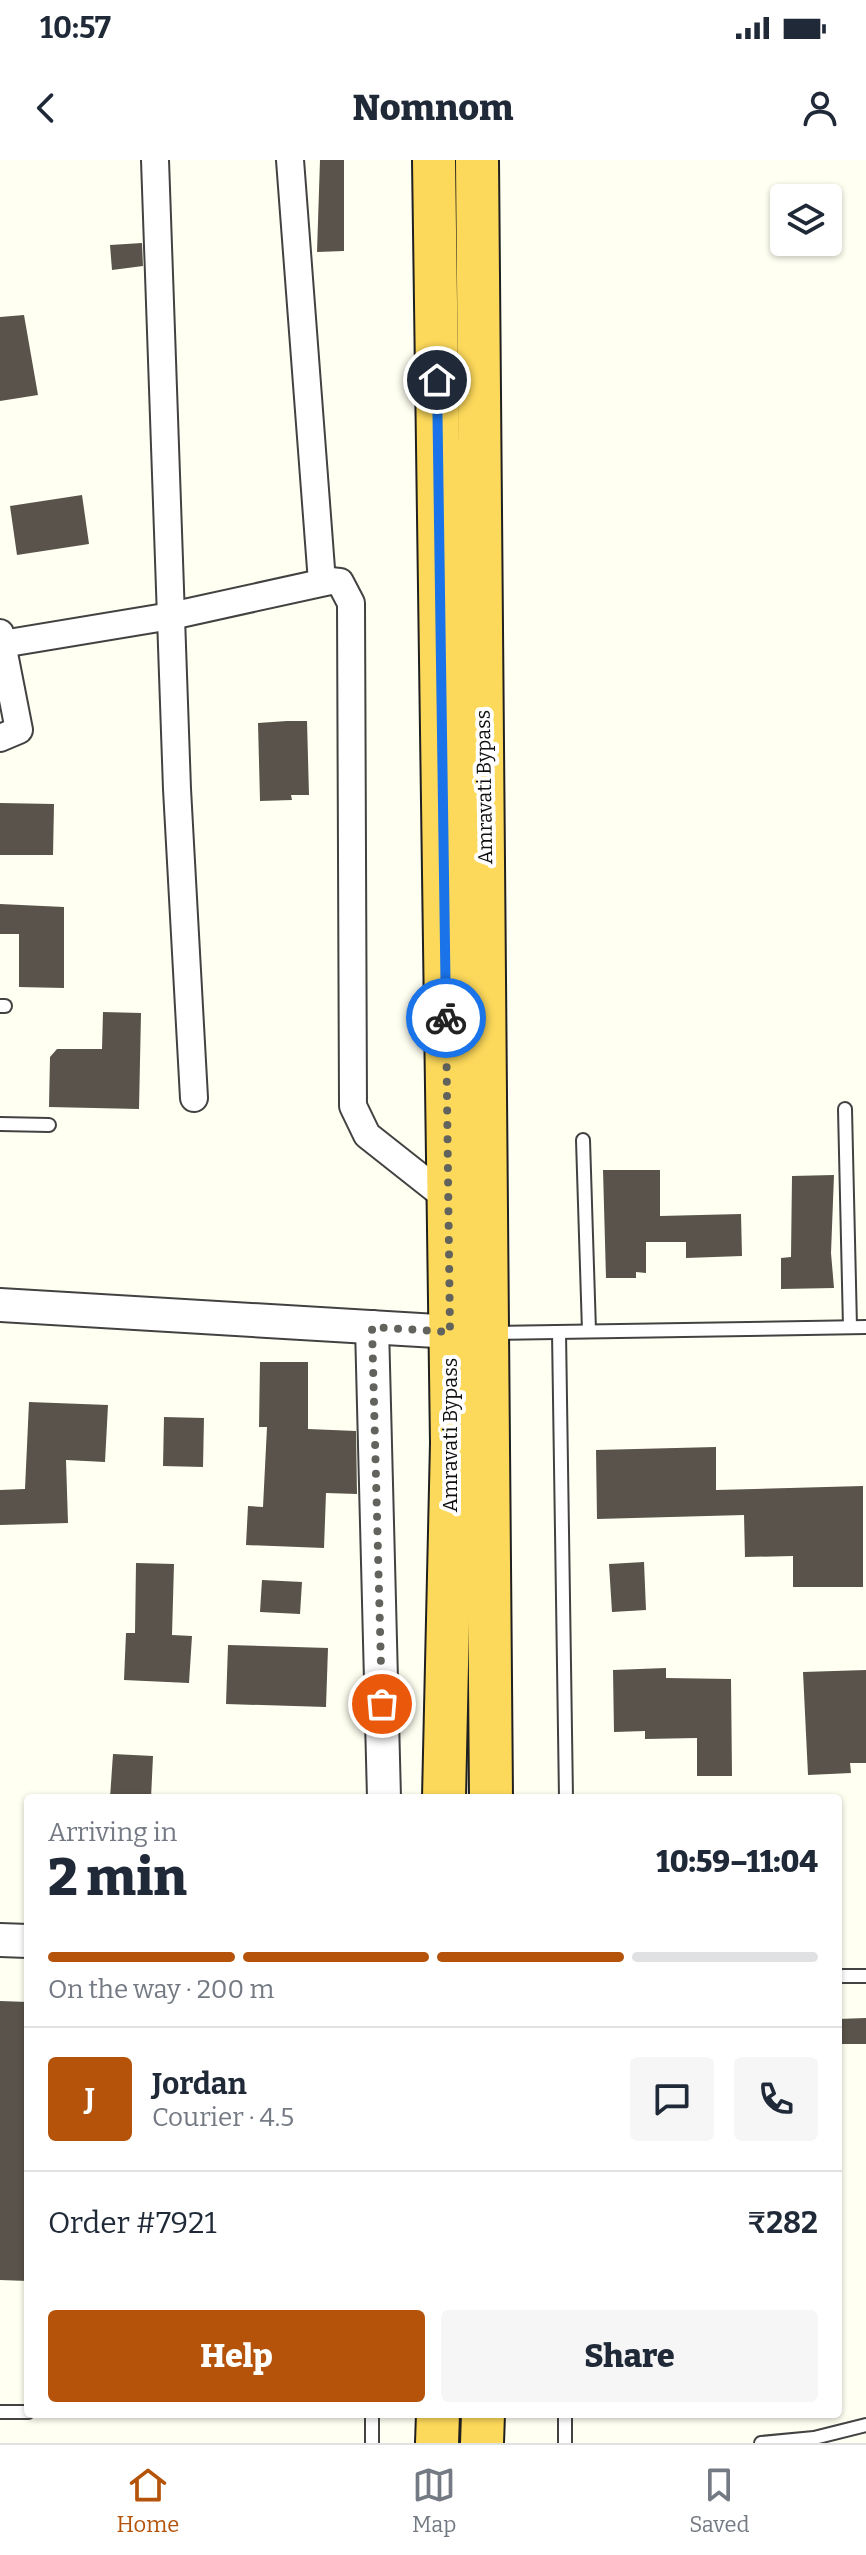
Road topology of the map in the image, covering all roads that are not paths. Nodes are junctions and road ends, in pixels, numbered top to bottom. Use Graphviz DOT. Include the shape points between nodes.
graph roads {
  1 [pos="155,160"];
  2 [pos="290,160"];
  3 [pos="434,160"];
  4 [pos="477,160"];
  5 [pos="322,582"];
  6 [pos="171,616"];
  7 [pos="1,638"];
  8 [pos="0,738"];
  9 [pos="194,1098"];
  10 [pos="845,1109"];
  11 [pos="0,1124"];
  12 [pos="49,1125"];
  13 [pos="583,1140"];
  14 [pos="448,1199"];
  15 [pos="0,1305"];
  16 [pos="372,1327"];
  17 [pos="850,1327"];
  18 [pos="866,1327"];
  19 [pos="589,1331"];
  20 [pos="559,1332"];
  21 [pos="470,1333"];
  22 [pos="384,1794"];
  23 [pos="444,1794"];
  24 [pos="491,1794"];
  25 [pos="566,1794"];
  26 [pos="0,1940"];
  27 [pos="24,1941"];
  28 [pos="842,1976"];
  29 [pos="866,1976"];
  30 [pos="0,2412"];
  31 [pos="24,2412"];
  32 [pos="372,2418"];
  33 [pos="438,2418"];
  34 [pos="483,2418"];
  35 [pos="565,2418"];
  36 [pos="866,2425"];
  37 [pos="372,2443"];
  38 [pos="437,2443"];
  39 [pos="482,2443"];
  40 [pos="565,2443"];
  41 [pos="761,2443"];
  1 -- 6 [label="street"];
  2 -- 5 [label="street"];
  3 -- 14 [label="highway, Amravati Bypass"];
  4 -- 21 [label="highway, Amravati Bypass"];
  5 -- 6 [label="street"];
  5 -- 14 [label="street" via="340,582 351,603 353,1106 367,1135"];
  6 -- 7 [label="street"];
  6 -- 9 [label="street"];
  7 -- 8 [label="street" via="19,730"];
  10 -- 17 [label="lane"];
  11 -- 12 [label="lane"];
  13 -- 19 [label="lane"];
  14 -- 21 [label="highway, Amravati Bypass"];
  15 -- 16 [label="street"];
  16 -- 21 [label="street"];
  16 -- 22 [label="street"];
  17 -- 18 [label="lane"];
  17 -- 19 [label="lane"];
  19 -- 20 [label="lane"];
  20 -- 21 [label="lane"];
  20 -- 25 [label="lane"];
  21 -- 23 [label="highway, Amravati Bypass" via="452,1443"];
  21 -- 24 [label="highway, Amravati Bypass"];
  26 -- 27 [label="street"];
  28 -- 29 [label="lane"];
  30 -- 31 [label="lane"];
  32 -- 37 [label="lane"];
  33 -- 38 [label="highway"];
  34 -- 39 [label="highway"];
  35 -- 40 [label="lane"];
  36 -- 41 [label="lane" via="814,2438"];
}
